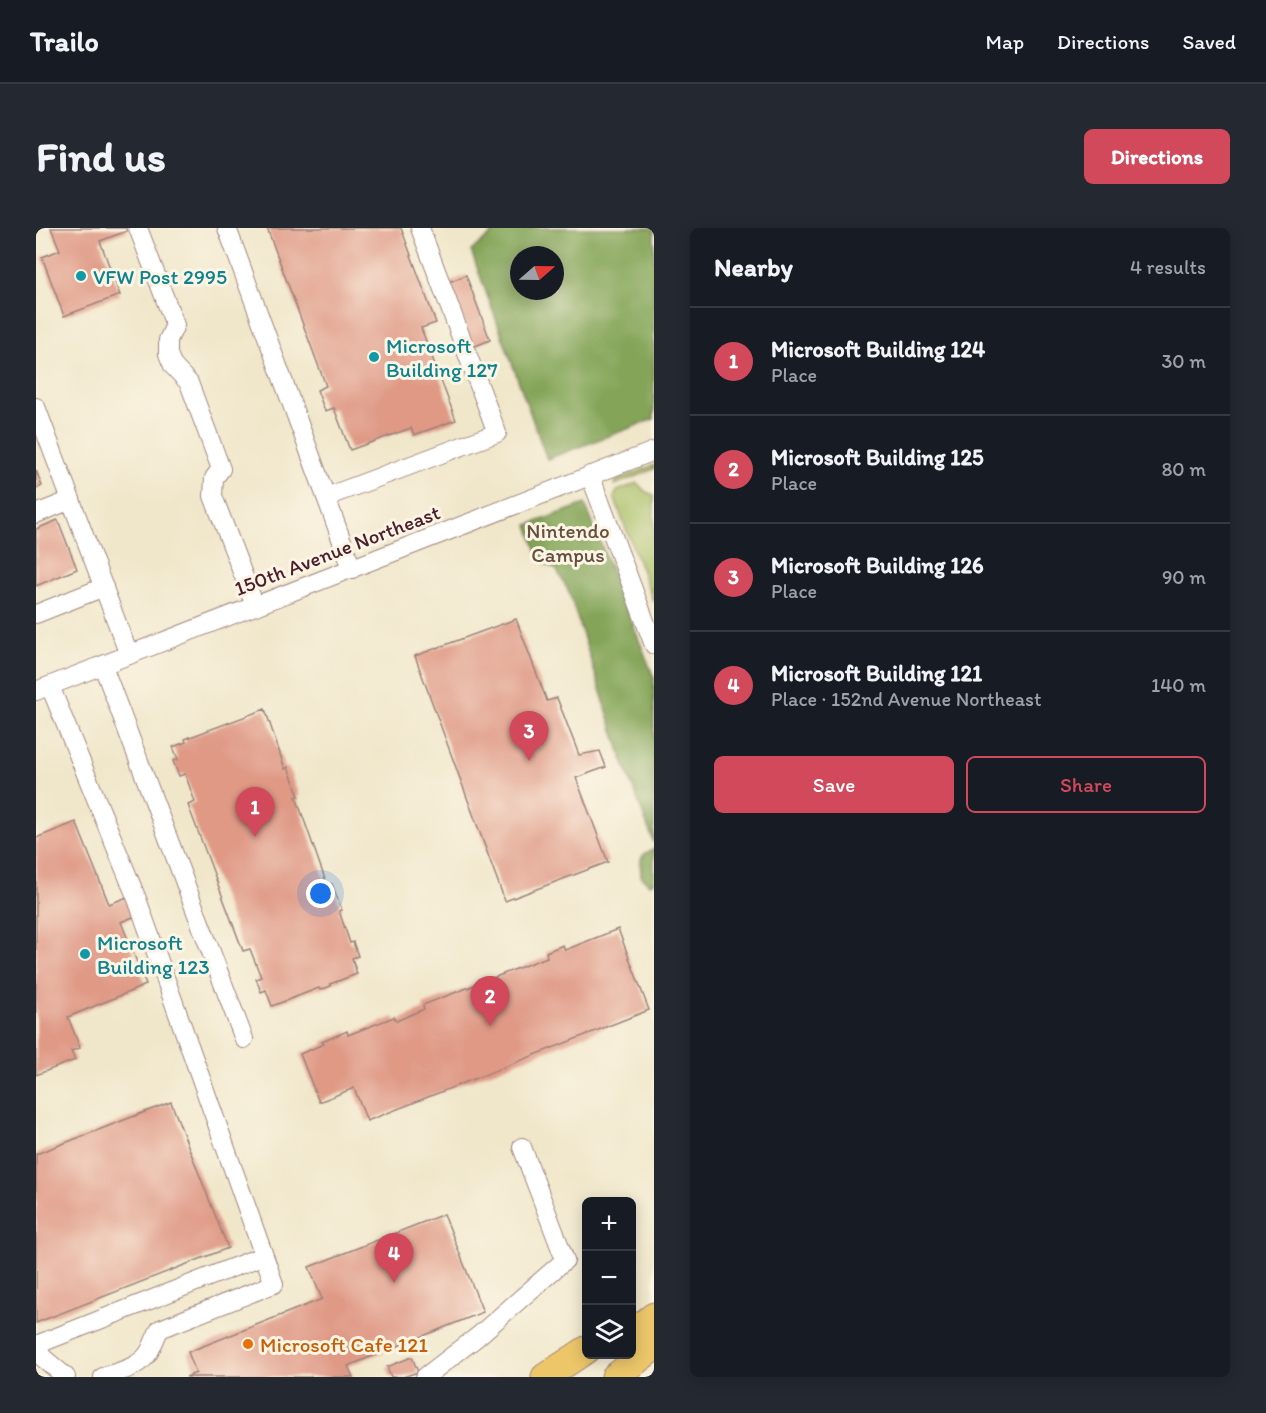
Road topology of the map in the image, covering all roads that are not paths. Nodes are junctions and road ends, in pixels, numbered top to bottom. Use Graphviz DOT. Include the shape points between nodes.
graph roads {
  1 [pos="138,228"];
  2 [pos="228,228"];
  3 [pos="420,228"];
  4 [pos="36,407"];
  5 [pos="654,451"];
  6 [pos="590,475"];
  7 [pos="326,497"];
  8 [pos="71,500"];
  9 [pos="36,514"];
  10 [pos="352,568"];
  11 [pos="104,587"];
  12 [pos="255,606"];
  13 [pos="36,614"];
  14 [pos="654,645"];
  15 [pos="129,655"];
  16 [pos="102,666"];
  17 [pos="43,688"];
  18 [pos="244,1039"];
  19 [pos="522,1147"];
  20 [pos="262,1256"];
  21 [pos="149,1300"];
  22 [pos="654,1307"];
  23 [pos="654,1316"];
  24 [pos="636,1318"];
  25 [pos="160,1329"];
  26 [pos="636,1330"];
  27 [pos="37,1344"];
  28 [pos="654,1347"];
  29 [pos="582,1353"];
  30 [pos="598,1359"];
  31 [pos="66,1377"];
  32 [pos="103,1377"];
  33 [pos="425,1377"];
  34 [pos="545,1377"];
  35 [pos="575,1377"];
  36 [pos="615,1377"];
  1 -- 12 [label="street" via="175,325 168,340 168,354 189,383 221,469 214,478 213,495"];
  2 -- 7 [label="street"];
  3 -- 7 [label="street" via="496,433"];
  4 -- 8 [label="street"];
  5 -- 6 [label="street, 150th Avenue Northeast"];
  6 -- 10 [label="street, 150th Avenue Northeast"];
  6 -- 14 [label="street"];
  7 -- 10 [label="street"];
  8 -- 9 [label="street"];
  8 -- 11 [label="street"];
  10 -- 12 [label="street, 150th Avenue Northeast"];
  11 -- 13 [label="street"];
  11 -- 15 [label="street"];
  12 -- 15 [label="street, 150th Avenue Northeast"];
  15 -- 16 [label="street, 150th Avenue Northeast"];
  16 -- 17 [label="street, 150th Avenue Northeast"];
  16 -- 18 [label="street"];
  17 -- 20 [label="street" via="137,899"];
  19 -- 33 [label="street" via="565,1260"];
  20 -- 21 [label="street"];
  20 -- 25 [label="street" via="274,1284"];
  21 -- 25 [label="street"];
  21 -- 27 [label="street"];
  22 -- 24 [label="highway"];
  23 -- 26 [label="highway"];
  25 -- 32 [label="street" via="148,1355 136,1365"];
  27 -- 31 [label="street" via="42,1357"];
  28 -- 36 [label="highway"];
  29 -- 34 [label="highway"];
  30 -- 35 [label="highway"];
}
